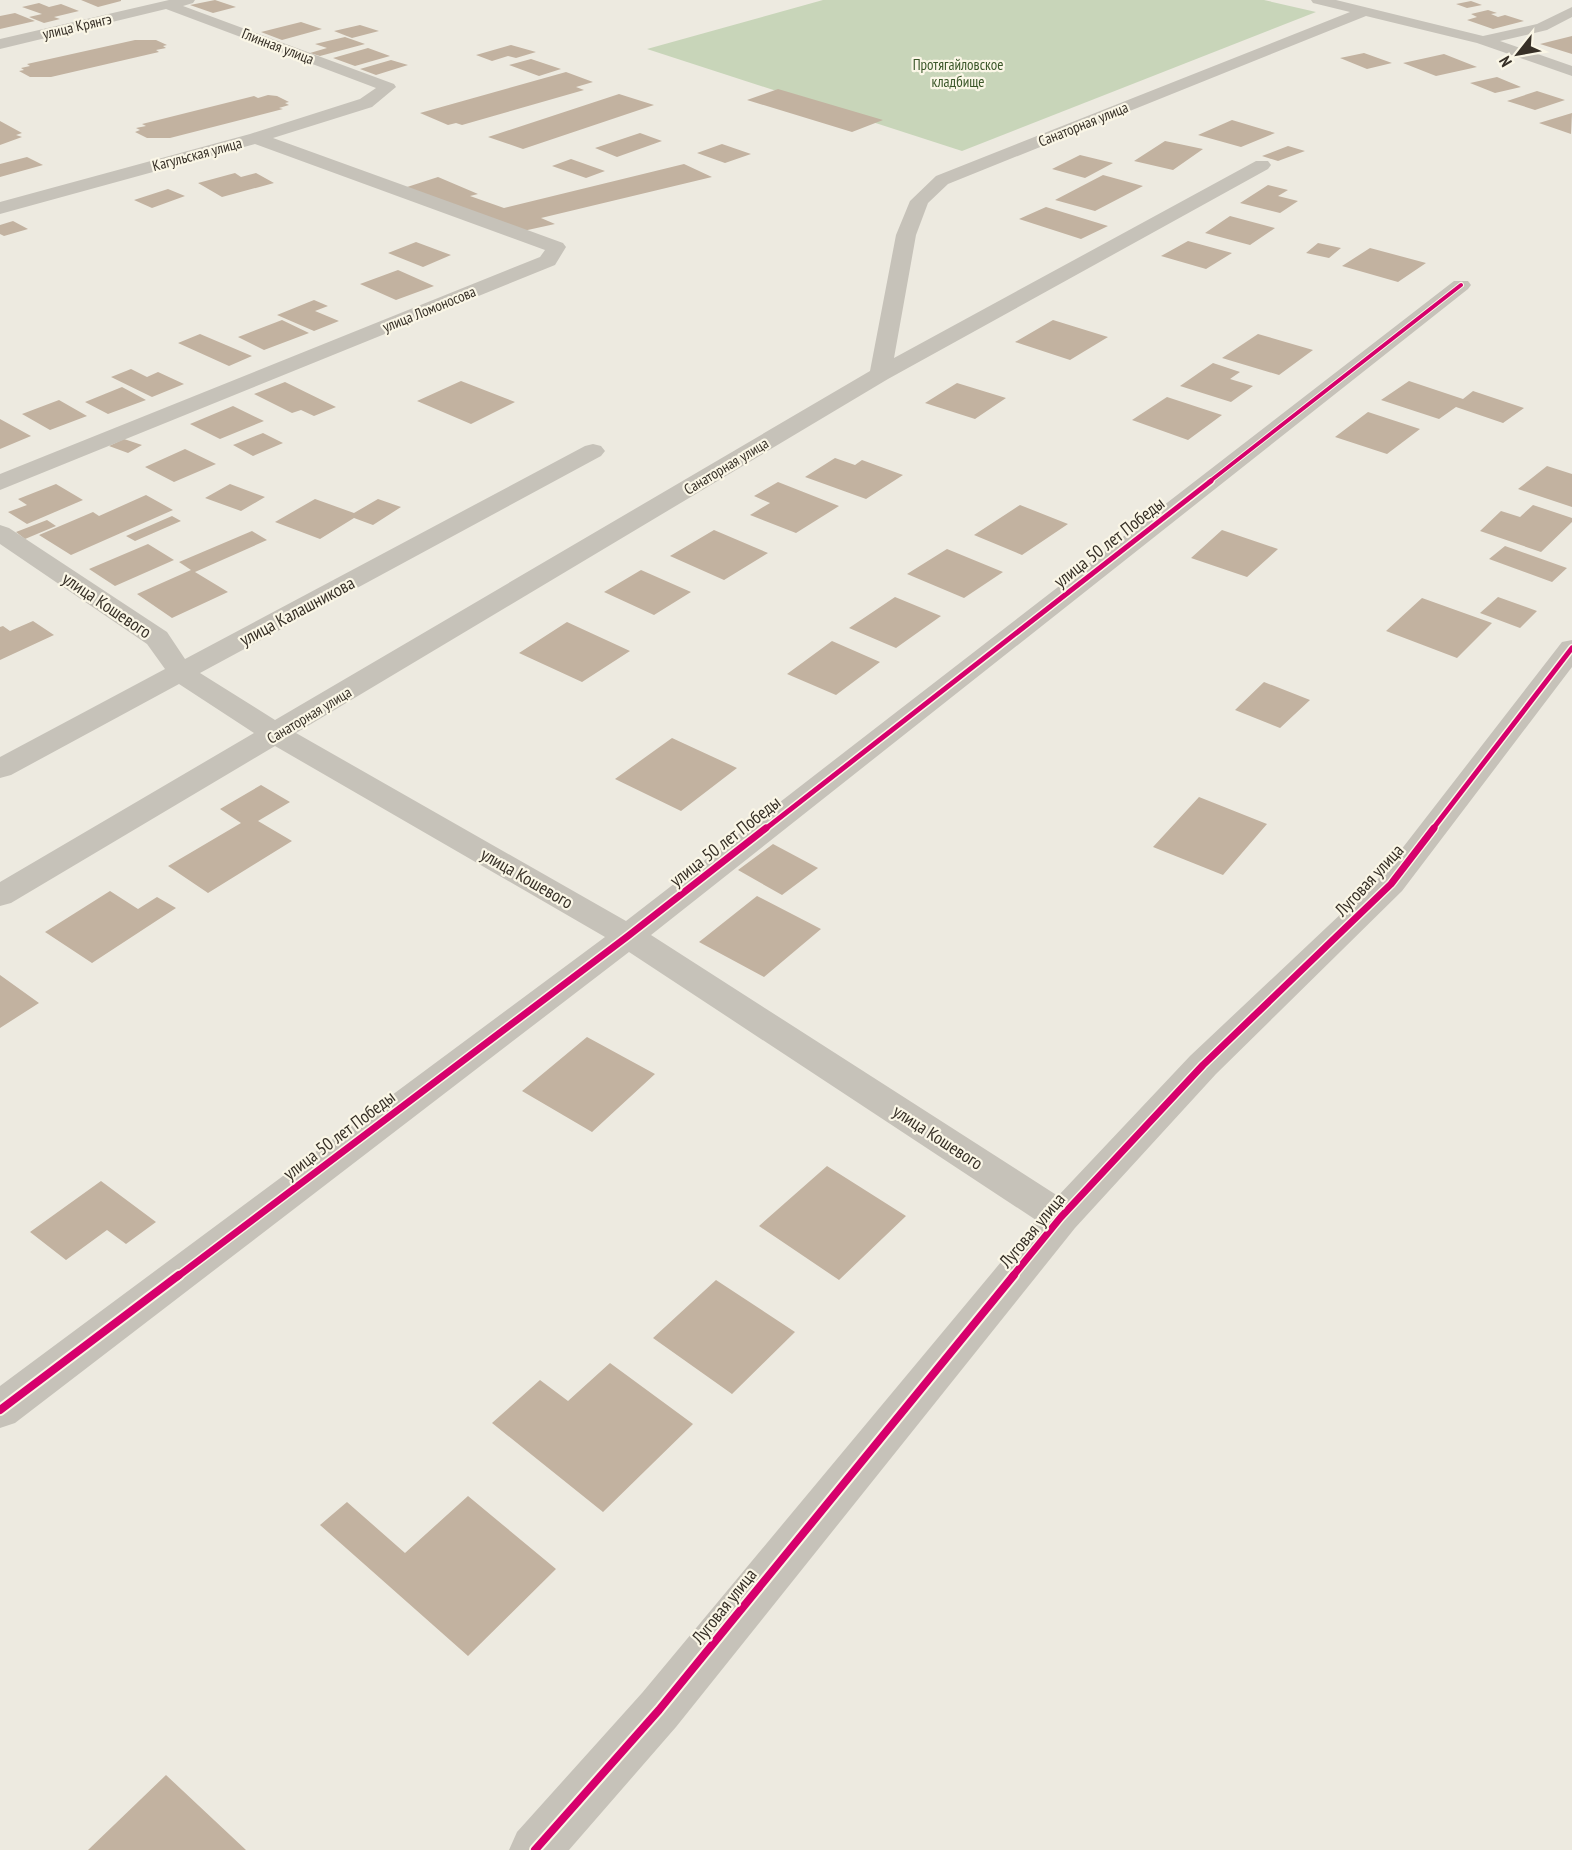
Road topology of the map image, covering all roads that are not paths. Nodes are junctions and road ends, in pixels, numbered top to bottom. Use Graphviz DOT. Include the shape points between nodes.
graph roads {
  1 [pos="190,0"];
  2 [pos="1318,0"];
  3 [pos="168,5"];
  4 [pos="1366,11"];
  5 [pos="1572,11"];
  6 [pos="1482,40"];
  7 [pos="0,44"];
  8 [pos="1572,71"];
  9 [pos="388,87"];
  10 [pos="256,138"];
  11 [pos="1262,165"];
  12 [pos="0,208"];
  13 [pos="1461,285"];
  14 [pos="880,374"];
  15 [pos="593,451"];
  16 [pos="0,483"];
  17 [pos="0,533"];
  18 [pos="1572,648"];
  19 [pos="181,673"];
  20 [pos="276,734"];
  21 [pos="0,769"];
  22 [pos="0,896"];
  23 [pos="628,936"];
  24 [pos="1061,1217"];
  25 [pos="0,1410"];
  26 [pos="535,1850"];
  1 -- 3 [label="street, улица Крянгэ"];
  2 -- 4 [label="street"];
  3 -- 7 [label="street, улица Крянгэ"];
  3 -- 9 [label="street, Глинная улица"];
  4 -- 6 [label="street"];
  4 -- 14 [label="street, Санаторная улица" via="942,180 919,201 906,235"];
  5 -- 6 [label="street" via="1542,27"];
  6 -- 8 [label="street"];
  9 -- 10 [label="street, Кагульская улица" via="366,102"];
  10 -- 12 [label="street, Кагульская улица"];
  10 -- 16 [label="street, улица Ломоносова" via="556,247 548,261"];
  11 -- 14 [label="street"];
  13 -- 23 [label="street, улица 50 лет Победы"];
  14 -- 20 [label="street, Санаторная улица"];
  15 -- 19 [label="street, улица Калашникова"];
  17 -- 19 [label="street, улица Кошевого" via="157,638"];
  18 -- 24 [label="street, Луговая улица" via="1391,884 1203,1065"];
  19 -- 20 [label="street, улица Кошевого"];
  19 -- 21 [label="street, улица Калашникова"];
  20 -- 22 [label="street, Санаторная улица"];
  20 -- 23 [label="street, улица Кошевого"];
  23 -- 24 [label="street, улица Кошевого"];
  23 -- 25 [label="street, улица 50 лет Победы"];
  24 -- 26 [label="street, Луговая улица" via="659,1710"];
}
